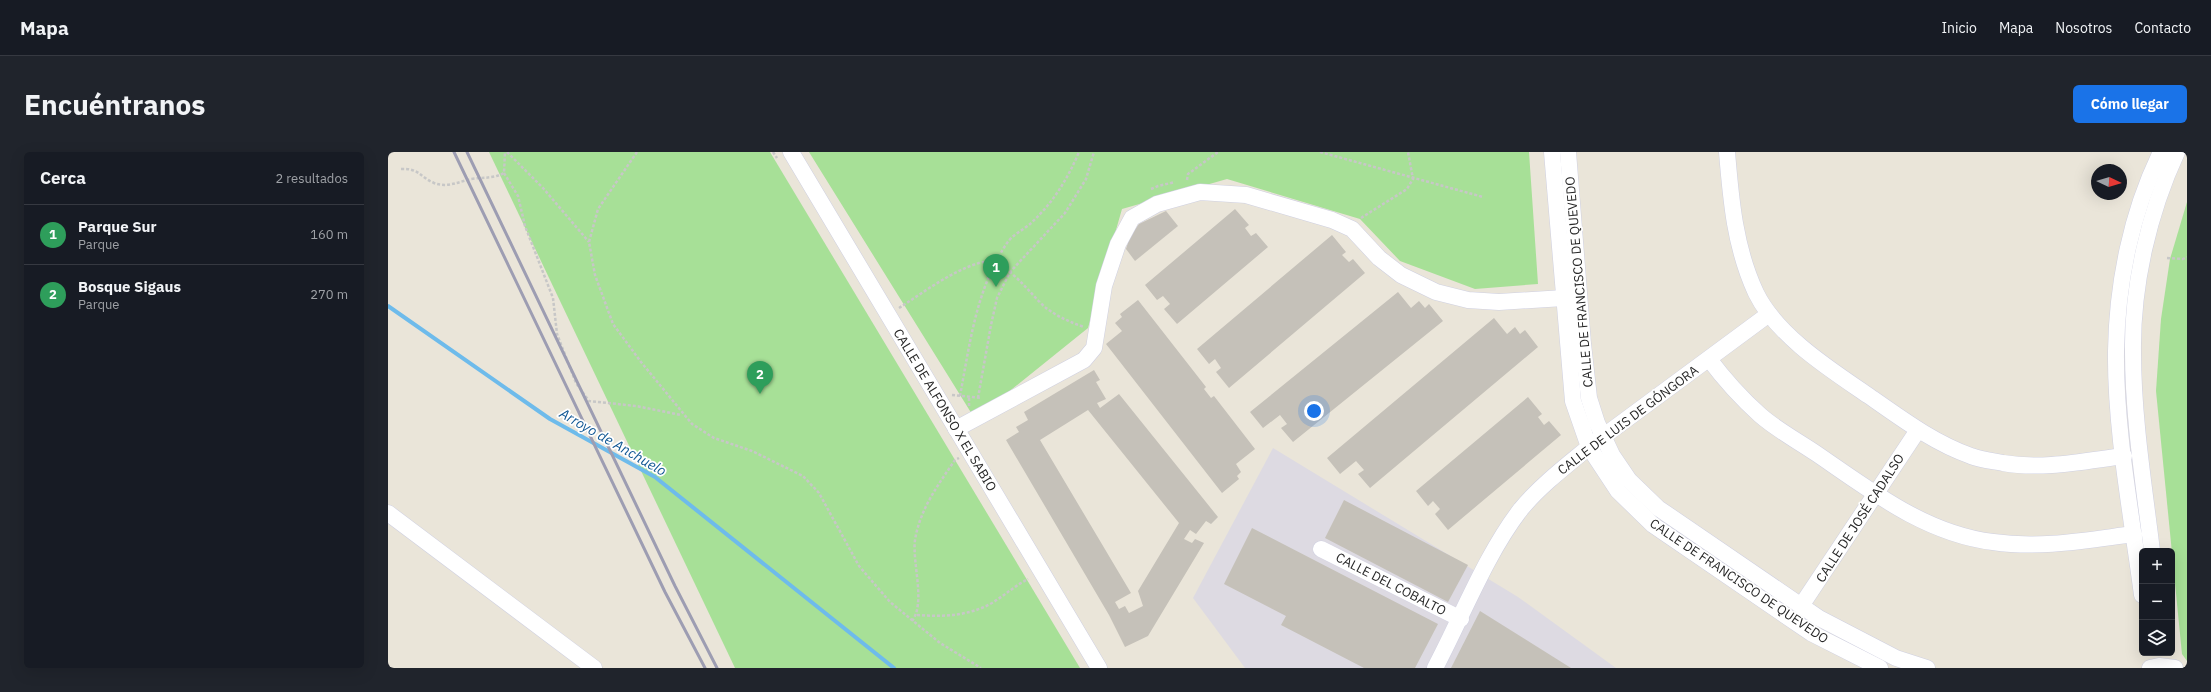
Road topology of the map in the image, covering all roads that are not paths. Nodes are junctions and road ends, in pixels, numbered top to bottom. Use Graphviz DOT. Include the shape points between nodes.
graph roads {
  1 [pos="791,152"];
  2 [pos="1552,152"];
  3 [pos="1568,152"];
  4 [pos="1727,152"];
  5 [pos="2161,152"];
  6 [pos="2177,152"];
  7 [pos="1564,298"];
  8 [pos="1769,314"];
  9 [pos="1709,359"];
  10 [pos="956,429"];
  11 [pos="1918,430"];
  12 [pos="1604,437"];
  13 [pos="1589,447"];
  14 [pos="2124,456"];
  15 [pos="1875,494"];
  16 [pos="388,513"];
  17 [pos="2134,534"];
  18 [pos="2152,548"];
  19 [pos="1321,549"];
  20 [pos="2141,584"];
  21 [pos="1801,606"];
  22 [pos="1461,619"];
  23 [pos="2147,656"];
  24 [pos="2171,663"];
  25 [pos="594,668"];
  26 [pos="1099,668"];
  27 [pos="1435,668"];
  28 [pos="1880,668"];
  29 [pos="1927,668"];
  30 [pos="2145,668"];
  31 [pos="2150,668"];
  1 -- 10 [label="street, CALLE DE ALFONSO X EL SABIO"];
  2 -- 7 [label="street, CALLE DE FRANCISCO DE QUEVEDO"];
  3 -- 12 [label="street, CALLE DE FRANCISCO DE QUEVEDO" via="1589,398"];
  4 -- 8 [label="street" via="1734,227 1743,262 1757,295"];
  5 -- 14 [label="street" via="2141,198 2120,296 2116,351"];
  6 -- 18 [label="street" via="2158,202 2144,253 2132,351"];
  7 -- 10 [label="street" via="1500,302 1468,300 1436,292 1401,275 1379,258 1356,221 1332,220 1246,196 1200,192 1157,204 1132,218 1118,244 1104,286 1094,348 1084,360"];
  7 -- 13 [label="street, CALLE DE FRANCISCO DE QUEVEDO" via="1573,402"];
  8 -- 9 [label="street, CALLE DE LUIS DE GÓNGORA"];
  8 -- 11 [label="street" via="1809,354"];
  9 -- 12 [label="street, CALLE DE LUIS DE GÓNGORA"];
  9 -- 15 [label="street" via="1761,416"];
  10 -- 26 [label="street, CALLE DE ALFONSO X EL SABIO"];
  11 -- 14 [label="street" via="1972,457 2005,464 2043,466"];
  11 -- 15 [label="street, CALLE DE JOSÉ CADALSO"];
  12 -- 13 [label="street, CALLE DE LUIS DE GÓNGORA"];
  12 -- 21 [label="street, CALLE DE FRANCISCO DE QUEVEDO" via="1612,455 1629,480 1658,508"];
  13 -- 22 [label="street, CALLE DE LUIS DE GÓNGORA" via="1560,470 1522,509 1498,545"];
  13 -- 28 [label="street, CALLE DE FRANCISCO DE QUEVEDO" via="1618,491 1653,525 1811,633"];
  14 -- 17 [label="street"];
  15 -- 17 [label="street" via="1920,520 1965,537 1993,542 2036,545 2074,543"];
  15 -- 21 [label="street, CALLE DE JOSÉ CADALSO"];
  16 -- 25 [label="street"];
  17 -- 20 [label="street"];
  19 -- 22 [label="street, CALLE DEL COBALTO"];
  21 -- 29 [label="street, CALLE DE FRANCISCO DE QUEVEDO" via="1896,658"];
  22 -- 27 [label="street, CALLE DE LUIS DE GÓNGORA"];
  23 -- 30 [label="street"];
  24 -- 31 [label="street"];
}
